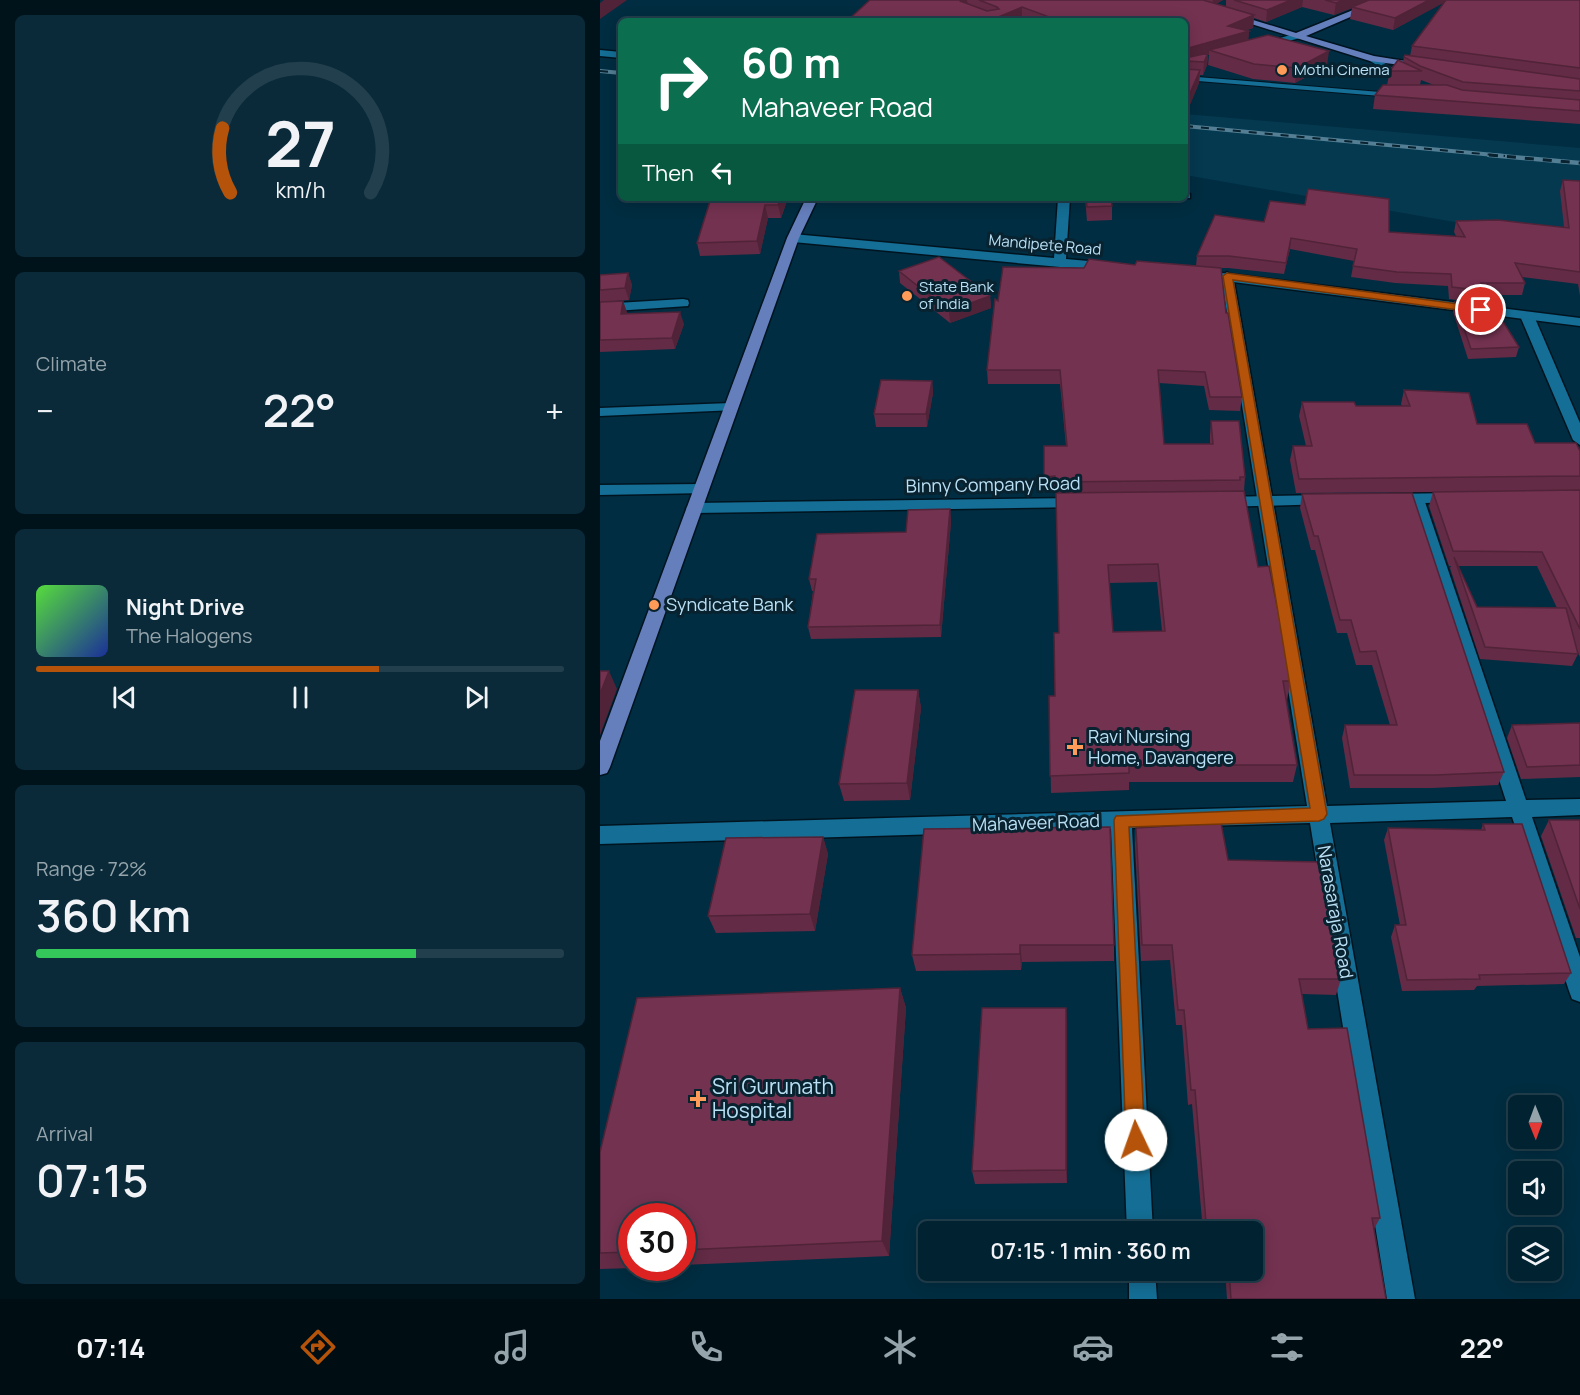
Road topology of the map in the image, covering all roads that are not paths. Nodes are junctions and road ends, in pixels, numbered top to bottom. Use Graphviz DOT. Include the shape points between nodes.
graph roads {
  1 [pos="1386,0"];
  2 [pos="1222,14"];
  3 [pos="1297,36"];
  4 [pos="1249,48"];
  5 [pos="600,53"];
  6 [pos="618,55"];
  7 [pos="1373,59"];
  8 [pos="1430,67"];
  9 [pos="1188,78"];
  10 [pos="1413,83"];
  11 [pos="1404,95"];
  12 [pos="811,201"];
  13 [pos="1064,201"];
  14 [pos="793,238"];
  15 [pos="1060,263"];
  16 [pos="1127,268"];
  17 [pos="1183,273"];
  18 [pos="1227,276"];
  19 [pos="683,303"];
  20 [pos="600,308"];
  21 [pos="1527,316"];
  22 [pos="1580,322"];
  23 [pos="731,407"];
  24 [pos="600,412"];
  25 [pos="1580,440"];
  26 [pos="701,489"];
  27 [pos="600,490"];
  28 [pos="1474,498"];
  29 [pos="1416,499"];
  30 [pos="1335,500"];
  31 [pos="1370,500"];
  32 [pos="1265,501"];
  33 [pos="1206,502"];
  34 [pos="1099,503"];
  35 [pos="694,508"];
  36 [pos="600,767"];
  37 [pos="1580,807"];
  38 [pos="1520,809"];
  39 [pos="1319,814"];
  40 [pos="1121,820"];
  41 [pos="600,835"];
  42 [pos="1580,991"];
  43 [pos="1139,1221"];
  44 [pos="1142,1281"];
  45 [pos="1143,1299"];
  46 [pos="1401,1299"];
  1 -- 3 [label="main road"];
  2 -- 3 [label="main road"];
  3 -- 4 [label="street"];
  3 -- 7 [label="main road"];
  5 -- 6 [label="street"];
  7 -- 8 [label="main road"];
  7 -- 10 [label="lane"];
  9 -- 11 [label="lane"];
  12 -- 14 [label="main road"];
  13 -- 15 [label="street"];
  14 -- 15 [label="street, Mandipete Road"];
  14 -- 23 [label="main road"];
  15 -- 16 [label="street, Mandipete Road"];
  17 -- 18 [label="street"];
  18 -- 21 [label="street"];
  18 -- 32 [label="street, Narasaraja Road"];
  19 -- 20 [label="street"];
  21 -- 22 [label="street"];
  21 -- 25 [label="street"];
  23 -- 24 [label="street"];
  23 -- 26 [label="main road"];
  26 -- 27 [label="street"];
  26 -- 35 [label="main road"];
  28 -- 29 [label="street"];
  29 -- 31 [label="street"];
  29 -- 38 [label="street"];
  30 -- 32 [label="street"];
  32 -- 33 [label="street"];
  32 -- 39 [label="street, Narasaraja Road"];
  34 -- 35 [label="street, Binny Company Road"];
  35 -- 36 [label="main road"];
  37 -- 38 [label="street, Mahaveer Road"];
  38 -- 39 [label="street, Mahaveer Road"];
  38 -- 42 [label="street"];
  39 -- 40 [label="street, Mahaveer Road"];
  39 -- 46 [label="street, Narasaraja Road"];
  40 -- 41 [label="street, Mahaveer Road"];
  40 -- 43 [label="street"];
  44 -- 45 [label="street"];
}
